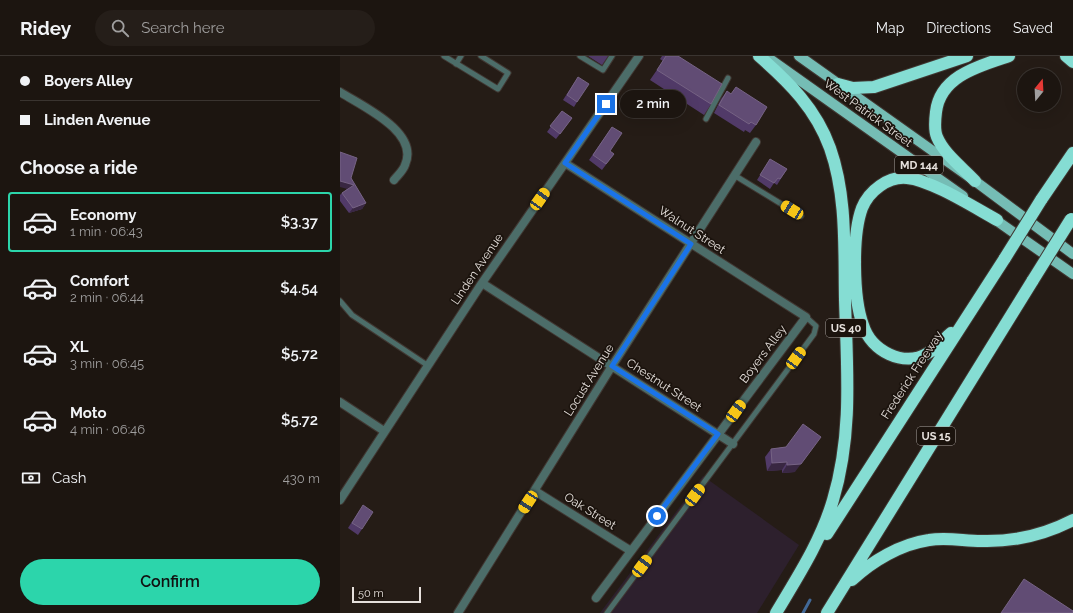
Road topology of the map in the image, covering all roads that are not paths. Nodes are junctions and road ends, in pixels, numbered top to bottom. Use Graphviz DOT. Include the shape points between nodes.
graph roads {
  1 [pos="444,56"];
  2 [pos="461,56"];
  3 [pos="481,56"];
  4 [pos="580,56"];
  5 [pos="612,56"];
  6 [pos="639,56"];
  7 [pos="758,56"];
  8 [pos="765,56"];
  9 [pos="799,56"];
  10 [pos="967,56"];
  11 [pos="1009,56"];
  12 [pos="1066,56"];
  13 [pos="1073,62"];
  14 [pos="456,64"];
  15 [pos="728,78"];
  16 [pos="838,84"];
  17 [pos="340,92"];
  18 [pos="706,119"];
  19 [pos="756,142"];
  20 [pos="1073,153"];
  21 [pos="565,163"];
  22 [pos="734,175"];
  23 [pos="394,180"];
  24 [pos="975,182"];
  25 [pos="801,216"];
  26 [pos="1072,218"];
  27 [pos="997,220"];
  28 [pos="691,244"];
  29 [pos="1073,254"];
  30 [pos="1073,274"];
  31 [pos="482,282"];
  32 [pos="340,301"];
  33 [pos="806,317"];
  34 [pos="964,319"];
  35 [pos="427,365"];
  36 [pos="612,366"];
  37 [pos="340,402"];
  38 [pos="384,430"];
  39 [pos="718,434"];
  40 [pos="733,444"];
  41 [pos="535,491"];
  42 [pos="340,500"];
  43 [pos="1073,520"];
  44 [pos="631,551"];
  45 [pos="839,592"];
  46 [pos="596,598"];
  47 [pos="458,613"];
  48 [pos="606,613"];
  49 [pos="777,613"];
  50 [pos="827,613"];
  1 -- 14 [label="lane"];
  2 -- 14 [label="lane"];
  3 -- 14 [label="lane" via="508,73 498,89"];
  4 -- 5 [label="lane" via="603,70"];
  6 -- 21 [label="street, Linden Avenue"];
  7 -- 49 [label="highway, US 40" via="787,80 805,102 829,146 842,196 844,250 848,408 844,457 825,526 816,547"];
  8 -- 27 [label="main road, West Patrick Street / MD 144"];
  9 -- 16 [label="main road, West Patrick Street"];
  10 -- 16 [label="highway" via="874,87 853,88"];
  11 -- 24 [label="highway" via="956,78 937,103 937,136 944,148"];
  12 -- 13 [label="highway"];
  15 -- 18 [label="lane"];
  16 -- 24 [label="main road, West Patrick Street"];
  17 -- 23 [label="street" via="386,121 407,145 405,166"];
  19 -- 22 [label="street, Locust Avenue"];
  20 -- 34 [label="highway, Frederick Freeway, bridge"];
  21 -- 28 [label="street, Walnut Street"];
  21 -- 31 [label="street, Linden Avenue"];
  22 -- 25 [label="lane"];
  22 -- 28 [label="street, Locust Avenue"];
  24 -- 29 [label="main road, West Patrick Street"];
  26 -- 45 [label="highway, US 15, bridge"];
  27 -- 30 [label="main road, West Patrick Street / MD 144"];
  27 -- 34 [label="highway" via="955,197 906,178 882,184 872,192 862,208 855,260 857,298 863,326 870,339 888,354 910,359 930,353"];
  28 -- 33 [label="street, Walnut Street"];
  28 -- 36 [label="street, Locust Avenue"];
  31 -- 35 [label="street, Linden Avenue"];
  31 -- 36 [label="street, Chestnut Street"];
  32 -- 35 [label="lane" via="352,315"];
  33 -- 39 [label="street, Boyers Alley"];
  33 -- 40 [label="lane" via="813,321 816,330"];
  34 -- 49 [label="highway, Frederick Freeway"];
  35 -- 38 [label="street, Linden Avenue"];
  36 -- 39 [label="street, Chestnut Street"];
  36 -- 41 [label="street, Locust Avenue"];
  37 -- 38 [label="street"];
  38 -- 42 [label="street, Linden Avenue"];
  39 -- 40 [label="street, Chestnut Street"];
  39 -- 44 [label="street, Boyers Alley"];
  40 -- 48 [label="lane"];
  41 -- 44 [label="street, Oak Street"];
  41 -- 47 [label="street, Locust Avenue"];
  43 -- 45 [label="highway" via="1046,532 1015,540 981,541 952,538 914,544 896,550 865,568"];
  44 -- 46 [label="street, Boyers Alley"];
  45 -- 50 [label="highway, US 15"];
}
